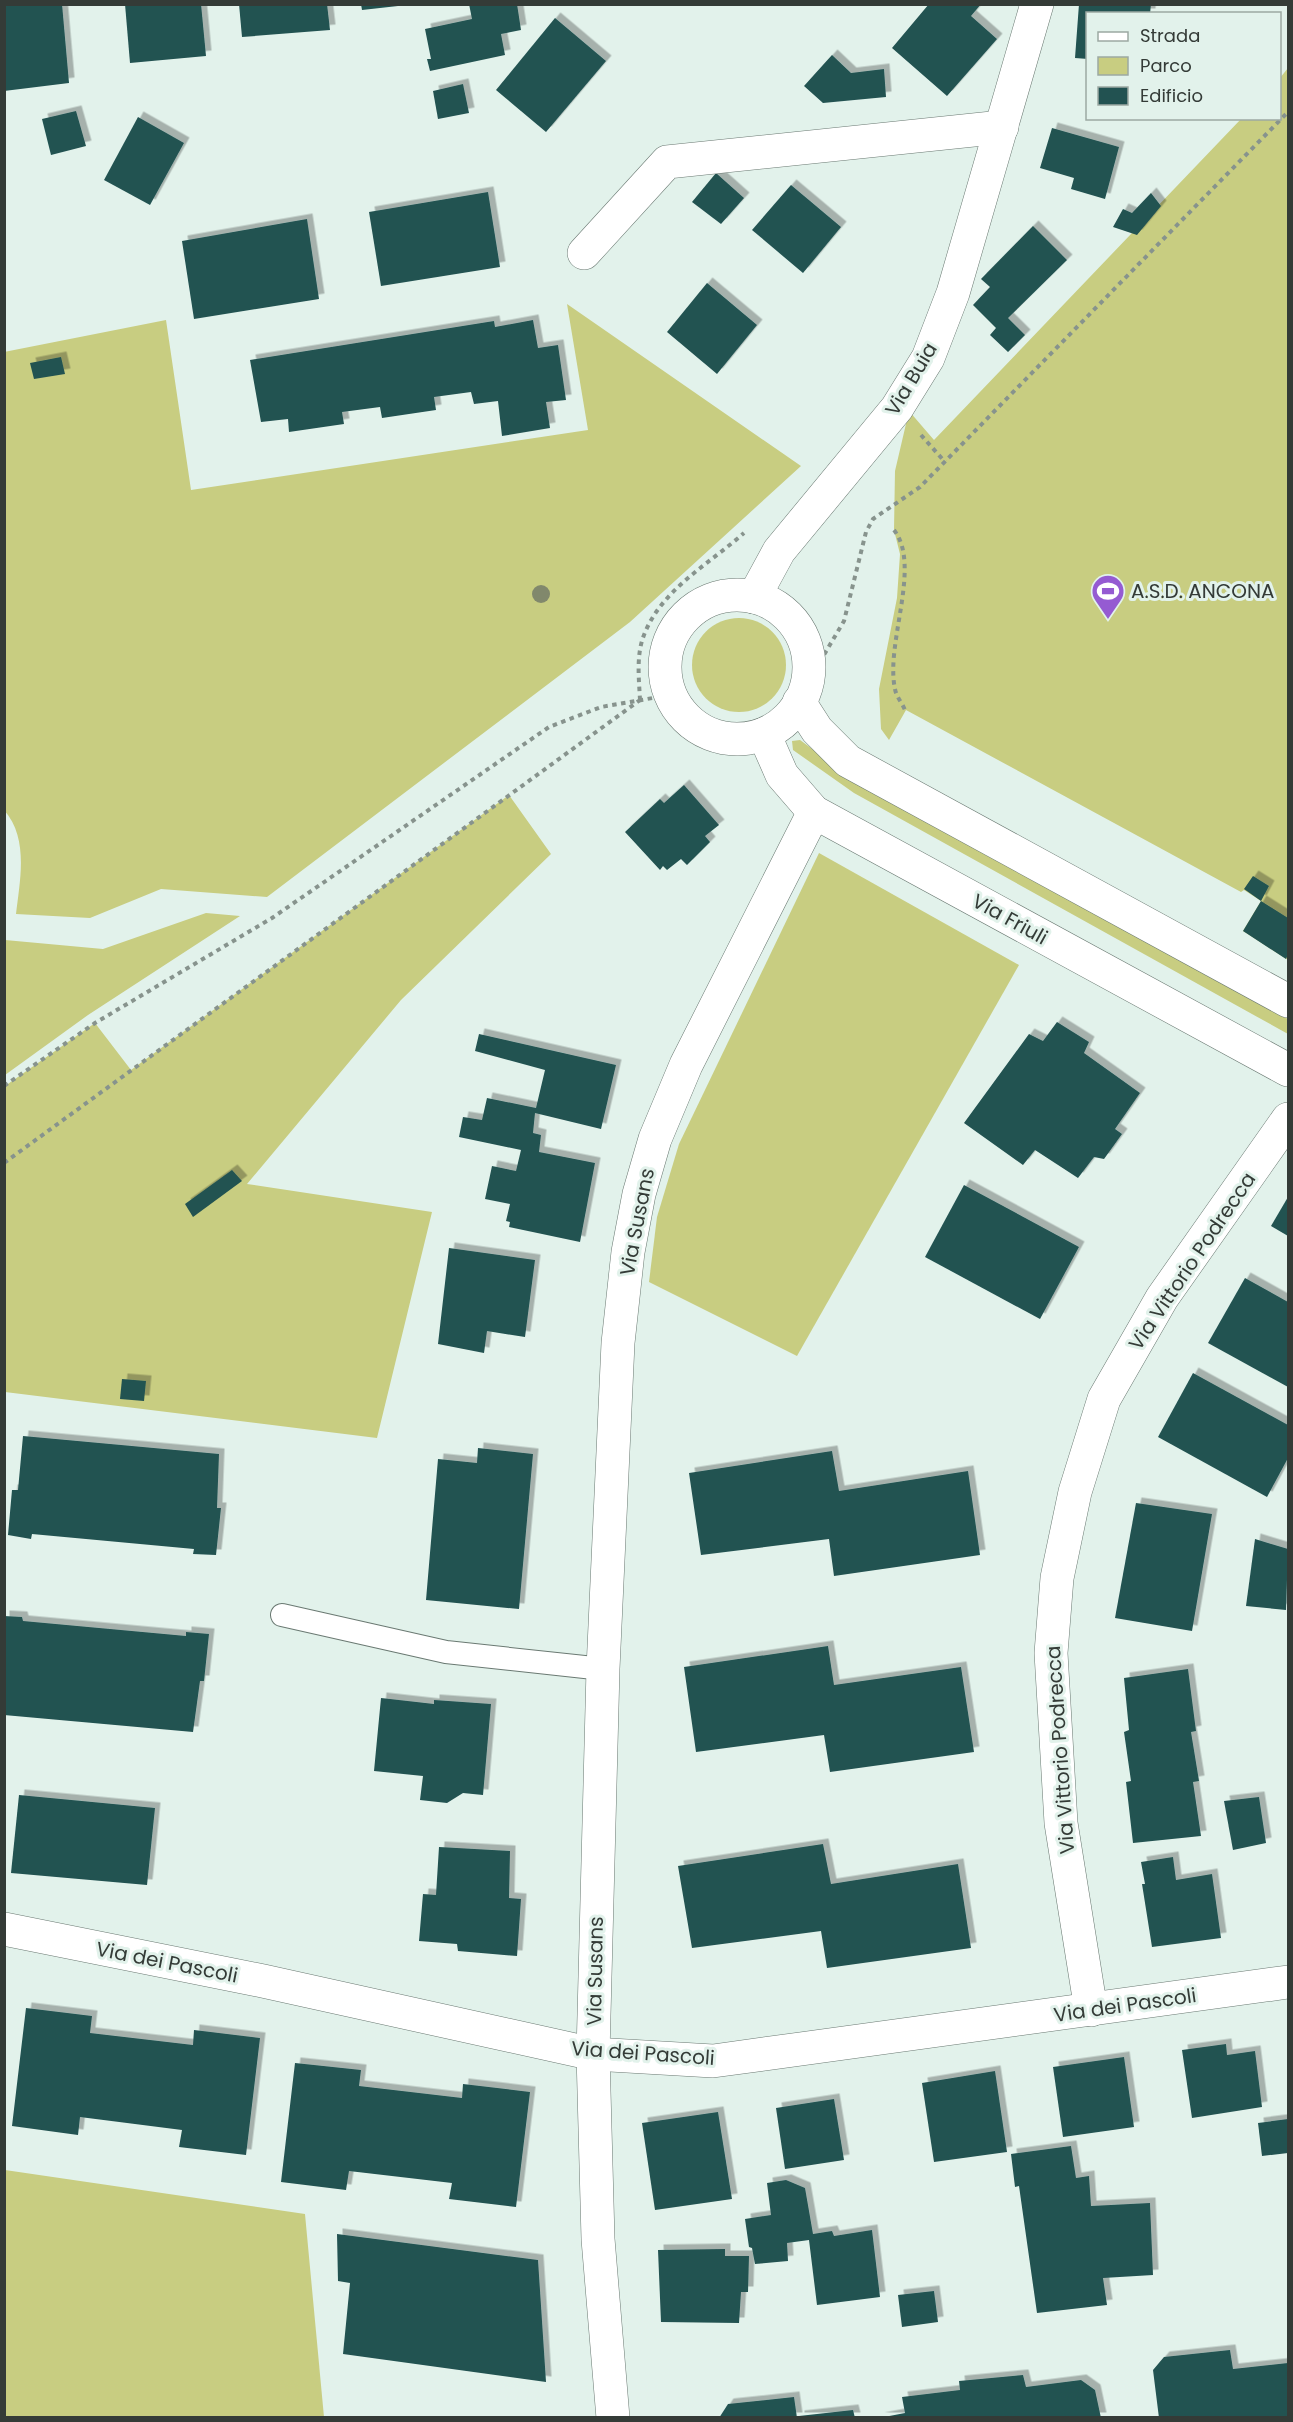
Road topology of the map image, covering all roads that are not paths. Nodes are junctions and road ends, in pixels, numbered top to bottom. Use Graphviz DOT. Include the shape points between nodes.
graph roads {
  1 [pos="1037,4"];
  2 [pos="1002,127"];
  3 [pos="584,253"];
  4 [pos="754,597"];
  5 [pos="804,691"];
  6 [pos="764,734"];
  7 [pos="814,812"];
  8 [pos="1288,1001"];
  9 [pos="1288,1070"];
  10 [pos="1288,1119"];
  11 [pos="282,1616"];
  12 [pos="603,1669"];
  13 [pos="4,1929"];
  14 [pos="1288,1982"];
  15 [pos="1091,2010"];
  16 [pos="593,2054"];
  17 [pos="613,2418"];
  1 -- 2 [label="street, Via Buia"];
  2 -- 3 [label="street" via="667,162"];
  2 -- 4 [label="street, Via Buia" via="953,293 928,358 897,408 779,551"];
  4 -- 5 [label="street" via="781,611 801,635 807,655"];
  4 -- 6 [label="street" via="732,595 709,600 690,612 675,629 655,697 699,729 720,737 742,739"];
  5 -- 6 [label="street" via="790,715"];
  5 -- 8 [label="street" via="825,739 848,761"];
  6 -- 7 [label="street, Via Friuli" via="782,775"];
  7 -- 9 [label="street, Via Friuli"];
  7 -- 12 [label="street, Via Susans" via="686,1065 655,1139 639,1194 618,1343"];
  10 -- 15 [label="street, Via Vittorio Podrecca" via="1162,1298 1104,1399 1075,1492 1057,1578 1051,1653 1061,1823"];
  11 -- 12 [label="lane" via="446,1652"];
  12 -- 16 [label="street, Via Susans"];
  13 -- 16 [label="street, Via dei Pascoli"];
  14 -- 15 [label="street, Via dei Pascoli"];
  15 -- 16 [label="street, Via dei Pascoli" via="713,2061"];
  16 -- 17 [label="street, Via Susans" via="598,2239"];
}
